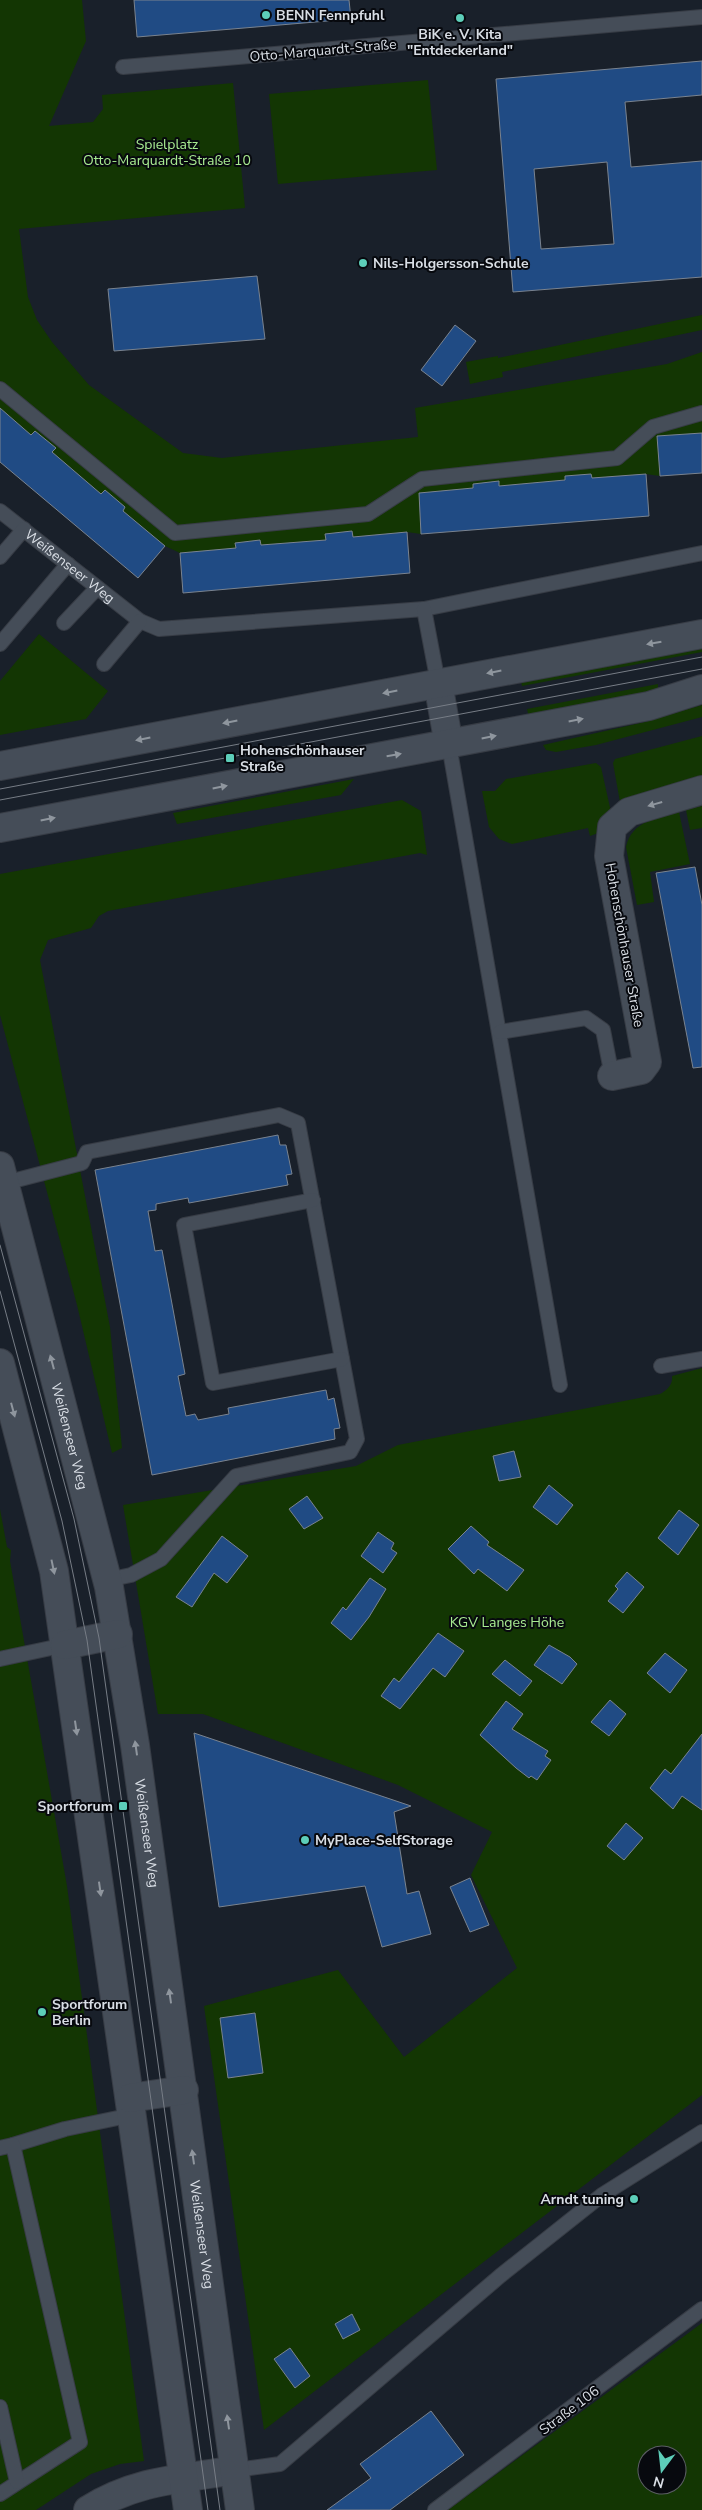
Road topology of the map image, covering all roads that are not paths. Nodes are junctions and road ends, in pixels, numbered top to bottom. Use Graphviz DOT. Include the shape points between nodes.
graph roads {
  1 [pos="702,17"];
  2 [pos="123,67"];
  3 [pos="0,389"];
  4 [pos="702,413"];
  5 [pos="0,511"];
  6 [pos="24,529"];
  7 [pos="702,553"];
  8 [pos="0,557"];
  9 [pos="68,564"];
  10 [pos="97,588"];
  11 [pos="424,609"];
  12 [pos="140,621"];
  13 [pos="64,623"];
  14 [pos="702,634"];
  15 [pos="0,644"];
  16 [pos="104,664"];
  17 [pos="438,683"];
  18 [pos="702,689"];
  19 [pos="450,745"];
  20 [pos="0,766"];
  21 [pos="702,790"];
  22 [pos="0,828"];
  23 [pos="500,1032"];
  24 [pos="612,1076"];
  25 [pos="2,1175"];
  26 [pos="313,1200"];
  27 [pos="702,1358"];
  28 [pos="342,1359"];
  29 [pos="0,1363"];
  30 [pos="661,1366"];
  31 [pos="560,1385"];
  32 [pos="107,1580"];
  33 [pos="118,1634"];
  34 [pos="65,1645"];
  35 [pos="0,1659"];
  36 [pos="184,2090"];
  37 [pos="131,2107"];
  38 [pos="702,2132"];
  39 [pos="6,2147"];
  40 [pos="702,2309"];
  41 [pos="0,2407"];
  42 [pos="235,2470"];
  43 [pos="184,2478"];
  44 [pos="17,2482"];
  45 [pos="0,2494"];
  46 [pos="88,2510"];
  47 [pos="188,2510"];
  48 [pos="240,2510"];
  49 [pos="435,2510"];
  1 -- 2 [label="lane, Otto-Marquardt-Straße"];
  3 -- 4 [label="lane" via="175,533 368,514 422,479 617,458 653,427"];
  5 -- 6 [label="lane, Weißenseer Weg"];
  6 -- 8 [label="lane"];
  6 -- 9 [label="lane, Weißenseer Weg"];
  7 -- 11 [label="lane"];
  9 -- 10 [label="lane, Weißenseer Weg"];
  9 -- 15 [label="lane"];
  10 -- 12 [label="lane, Weißenseer Weg"];
  10 -- 13 [label="lane"];
  11 -- 12 [label="lane" via="159,629"];
  11 -- 17 [label="lane"];
  12 -- 16 [label="lane"];
  14 -- 17 [label="main road, one-way"];
  17 -- 19 [label="main road"];
  17 -- 20 [label="main road, one-way"];
  19 -- 18 [label="main road, one-way" via="649,706"];
  22 -- 19 [label="main road, one-way"];
  19 -- 23 [label="lane"];
  21 -- 24 [label="main road, Hohenschönhauser Straße, one-way" via="630,812 612,827 609,856 647,1062 641,1070"];
  23 -- 24 [label="lane" via="586,1018 603,1030"];
  23 -- 31 [label="lane"];
  25 -- 26 [label="lane" via="82,1164 87,1152 279,1115 298,1123"];
  32 -- 25 [label="main road, Weißenseer Weg, one-way"];
  26 -- 28 [label="lane"];
  26 -- 28 [label="lane" via="184,1224 213,1383"];
  27 -- 30 [label="lane"];
  28 -- 32 [label="lane" via="357,1439 350,1452 236,1476 161,1559 131,1575"];
  29 -- 34 [label="main road, one-way" via="54,1570"];
  32 -- 33 [label="main road, Weißenseer Weg"];
  33 -- 34 [label="main road"];
  36 -- 33 [label="main road, Weißenseer Weg, one-way"];
  34 -- 35 [label="lane"];
  34 -- 37 [label="main road, one-way"];
  36 -- 37 [label="main road"];
  42 -- 36 [label="main road, Weißenseer Weg, one-way"];
  37 -- 39 [label="lane"];
  37 -- 43 [label="main road"];
  38 -- 42 [label="lane" via="602,2195 493,2281 280,2464"];
  39 -- 44 [label="lane" via="80,2442"];
  40 -- 49 [label="lane, Straße 106"];
  41 -- 44 [label="lane"];
  42 -- 43 [label="main road"];
  42 -- 48 [label="main road, Weißenseer Weg"];
  43 -- 46 [label="main road" via="144,2484"];
  43 -- 47 [label="main road"];
  44 -- 45 [label="lane"];
}
